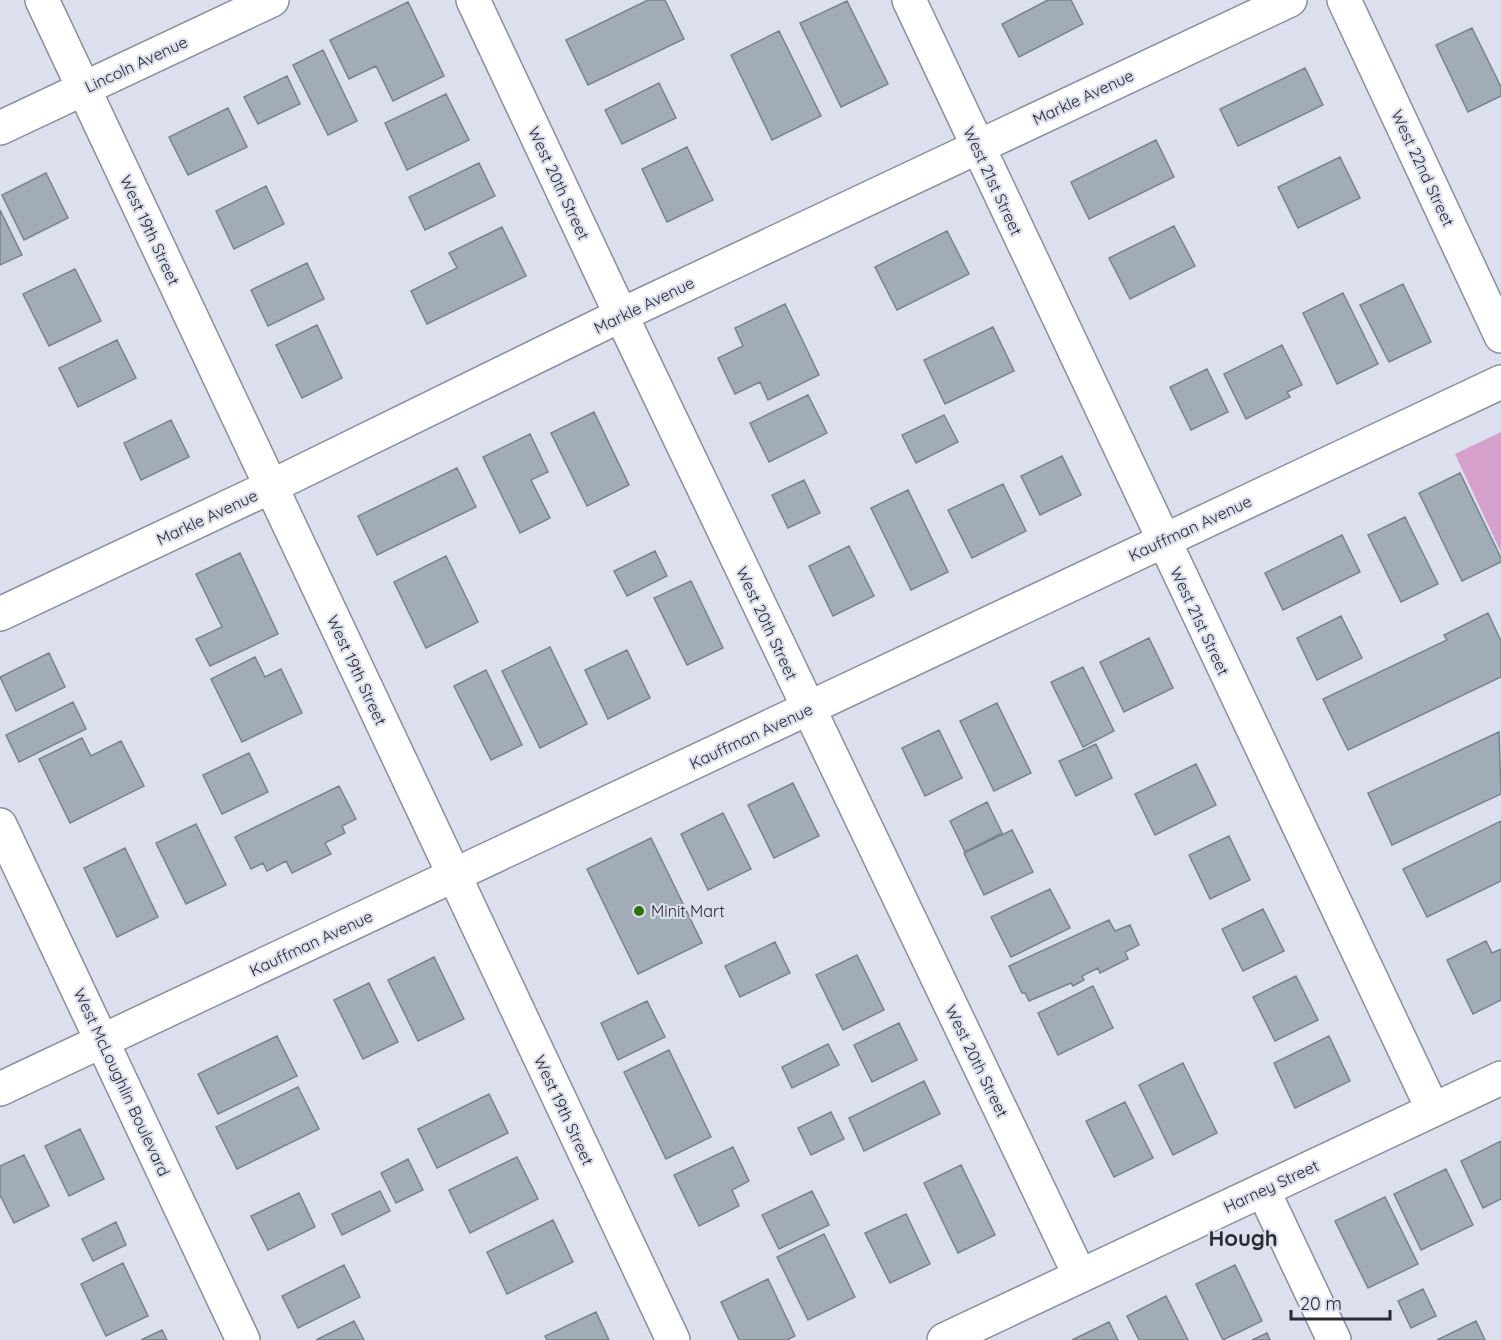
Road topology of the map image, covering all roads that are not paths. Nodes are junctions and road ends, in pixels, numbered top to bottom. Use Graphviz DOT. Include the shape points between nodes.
graph roads {
  1 [pos="42,0"];
  2 [pos="272,0"];
  3 [pos="473,0"];
  4 [pos="909,0"];
  5 [pos="1290,0"];
  6 [pos="1344,0"];
  7 [pos="84,88"];
  8 [pos="0,128"];
  9 [pos="977,147"];
  10 [pos="621,315"];
  11 [pos="1501,336"];
  12 [pos="1501,382"];
  13 [pos="270,487"];
  14 [pos="1162,541"];
  15 [pos="0,614"];
  16 [pos="808,709"];
  17 [pos="0,825"];
  18 [pos="454,875"];
  19 [pos="102,1041"];
  20 [pos="1501,1078"];
  21 [pos="0,1089"];
  22 [pos="1433,1110"];
  23 [pos="1263,1190"];
  24 [pos="1080,1276"];
  25 [pos="243,1340"];
  26 [pos="673,1340"];
  27 [pos="944,1340"];
  28 [pos="1334,1340"];
  1 -- 7 [label="street, West 19th Street"];
  2 -- 7 [label="street, Lincoln Avenue"];
  3 -- 10 [label="street, West 20th Street"];
  4 -- 9 [label="street, West 21st Street"];
  5 -- 9 [label="street, Markle Avenue"];
  6 -- 11 [label="street, West 22nd Street"];
  7 -- 8 [label="street, Lincoln Avenue"];
  7 -- 13 [label="street, West 19th Street"];
  9 -- 10 [label="street, Markle Avenue"];
  9 -- 14 [label="street, West 21st Street"];
  10 -- 13 [label="street, Markle Avenue"];
  10 -- 16 [label="street, West 20th Street"];
  12 -- 14 [label="street, Kauffman Avenue"];
  13 -- 15 [label="street, Markle Avenue"];
  13 -- 18 [label="street, West 19th Street"];
  14 -- 16 [label="street, Kauffman Avenue"];
  14 -- 22 [label="street, West 21st Street"];
  16 -- 18 [label="street, Kauffman Avenue"];
  16 -- 24 [label="street, West 20th Street"];
  17 -- 19 [label="street, West McLoughlin Boulevard"];
  18 -- 19 [label="street, Kauffman Avenue"];
  18 -- 26 [label="street, West 19th Street"];
  19 -- 21 [label="street, Kauffman Avenue"];
  19 -- 25 [label="street, West McLoughlin Boulevard"];
  20 -- 22 [label="street, Harney Street"];
  22 -- 23 [label="street, Harney Street"];
  23 -- 24 [label="street, Harney Street"];
  23 -- 28 [label="street"];
  24 -- 27 [label="street, Harney Street"];
}
